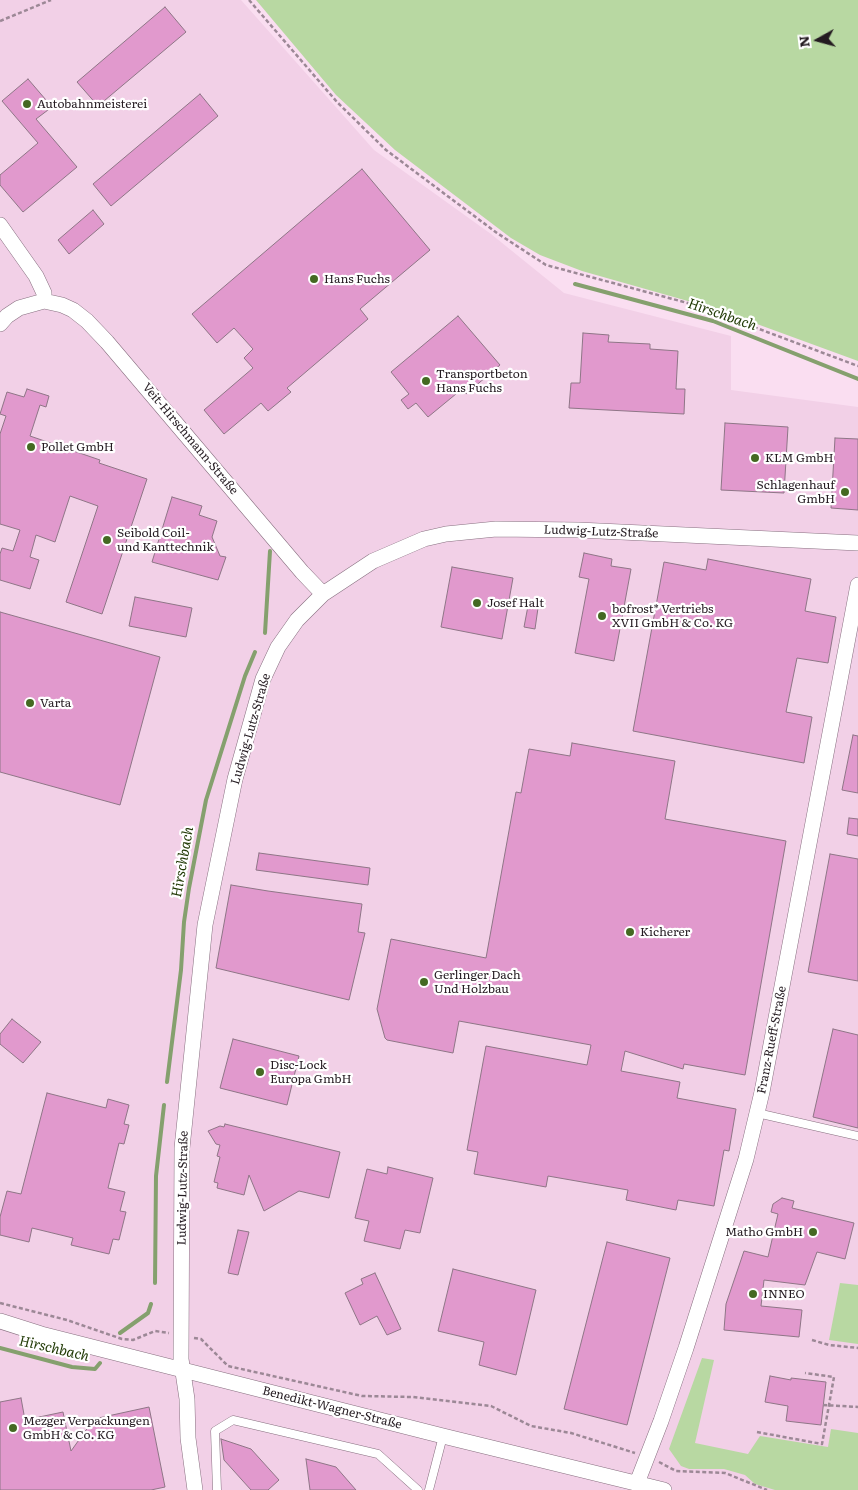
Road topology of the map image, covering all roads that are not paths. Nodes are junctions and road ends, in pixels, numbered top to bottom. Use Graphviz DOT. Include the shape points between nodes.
graph roads {
  1 [pos="0,225"];
  2 [pos="44,302"];
  3 [pos="0,324"];
  4 [pos="858,543"];
  5 [pos="858,585"];
  6 [pos="323,594"];
  7 [pos="757,1113"];
  8 [pos="858,1136"];
  9 [pos="0,1321"];
  10 [pos="183,1370"];
  11 [pos="443,1436"];
  12 [pos="636,1487"];
  13 [pos="195,1490"];
  14 [pos="217,1490"];
  15 [pos="418,1490"];
  16 [pos="429,1490"];
  17 [pos="664,1490"];
  1 -- 2 [label="street" via="36,276 44,293"];
  2 -- 3 [label="street, Veit-Hirschmann-Straße" via="19,308"];
  2 -- 6 [label="street, Veit-Hirschmann-Straße" via="62,305 87,321"];
  4 -- 6 [label="street, Ludwig-Lutz-Straße" via="496,529 424,539 373,561"];
  5 -- 7 [label="street, Franz-Rueff-Straße"];
  6 -- 10 [label="street, Ludwig-Lutz-Straße" via="297,620 278,647 263,679 235,779 205,925 182,1148"];
  7 -- 8 [label="lane"];
  7 -- 12 [label="street, Franz-Rueff-Straße" via="715,1260"];
  9 -- 10 [label="street, Benedikt-Wagner-Straße"];
  10 -- 11 [label="street, Benedikt-Wagner-Straße"];
  10 -- 13 [label="street, Ludwig-Lutz-Straße"];
  11 -- 12 [label="street, Benedikt-Wagner-Straße"];
  11 -- 16 [label="lane"];
  12 -- 17 [label="street, Benedikt-Wagner-Straße"];
  14 -- 15 [label="lane" via="215,1431 233,1420 378,1454"];
}
